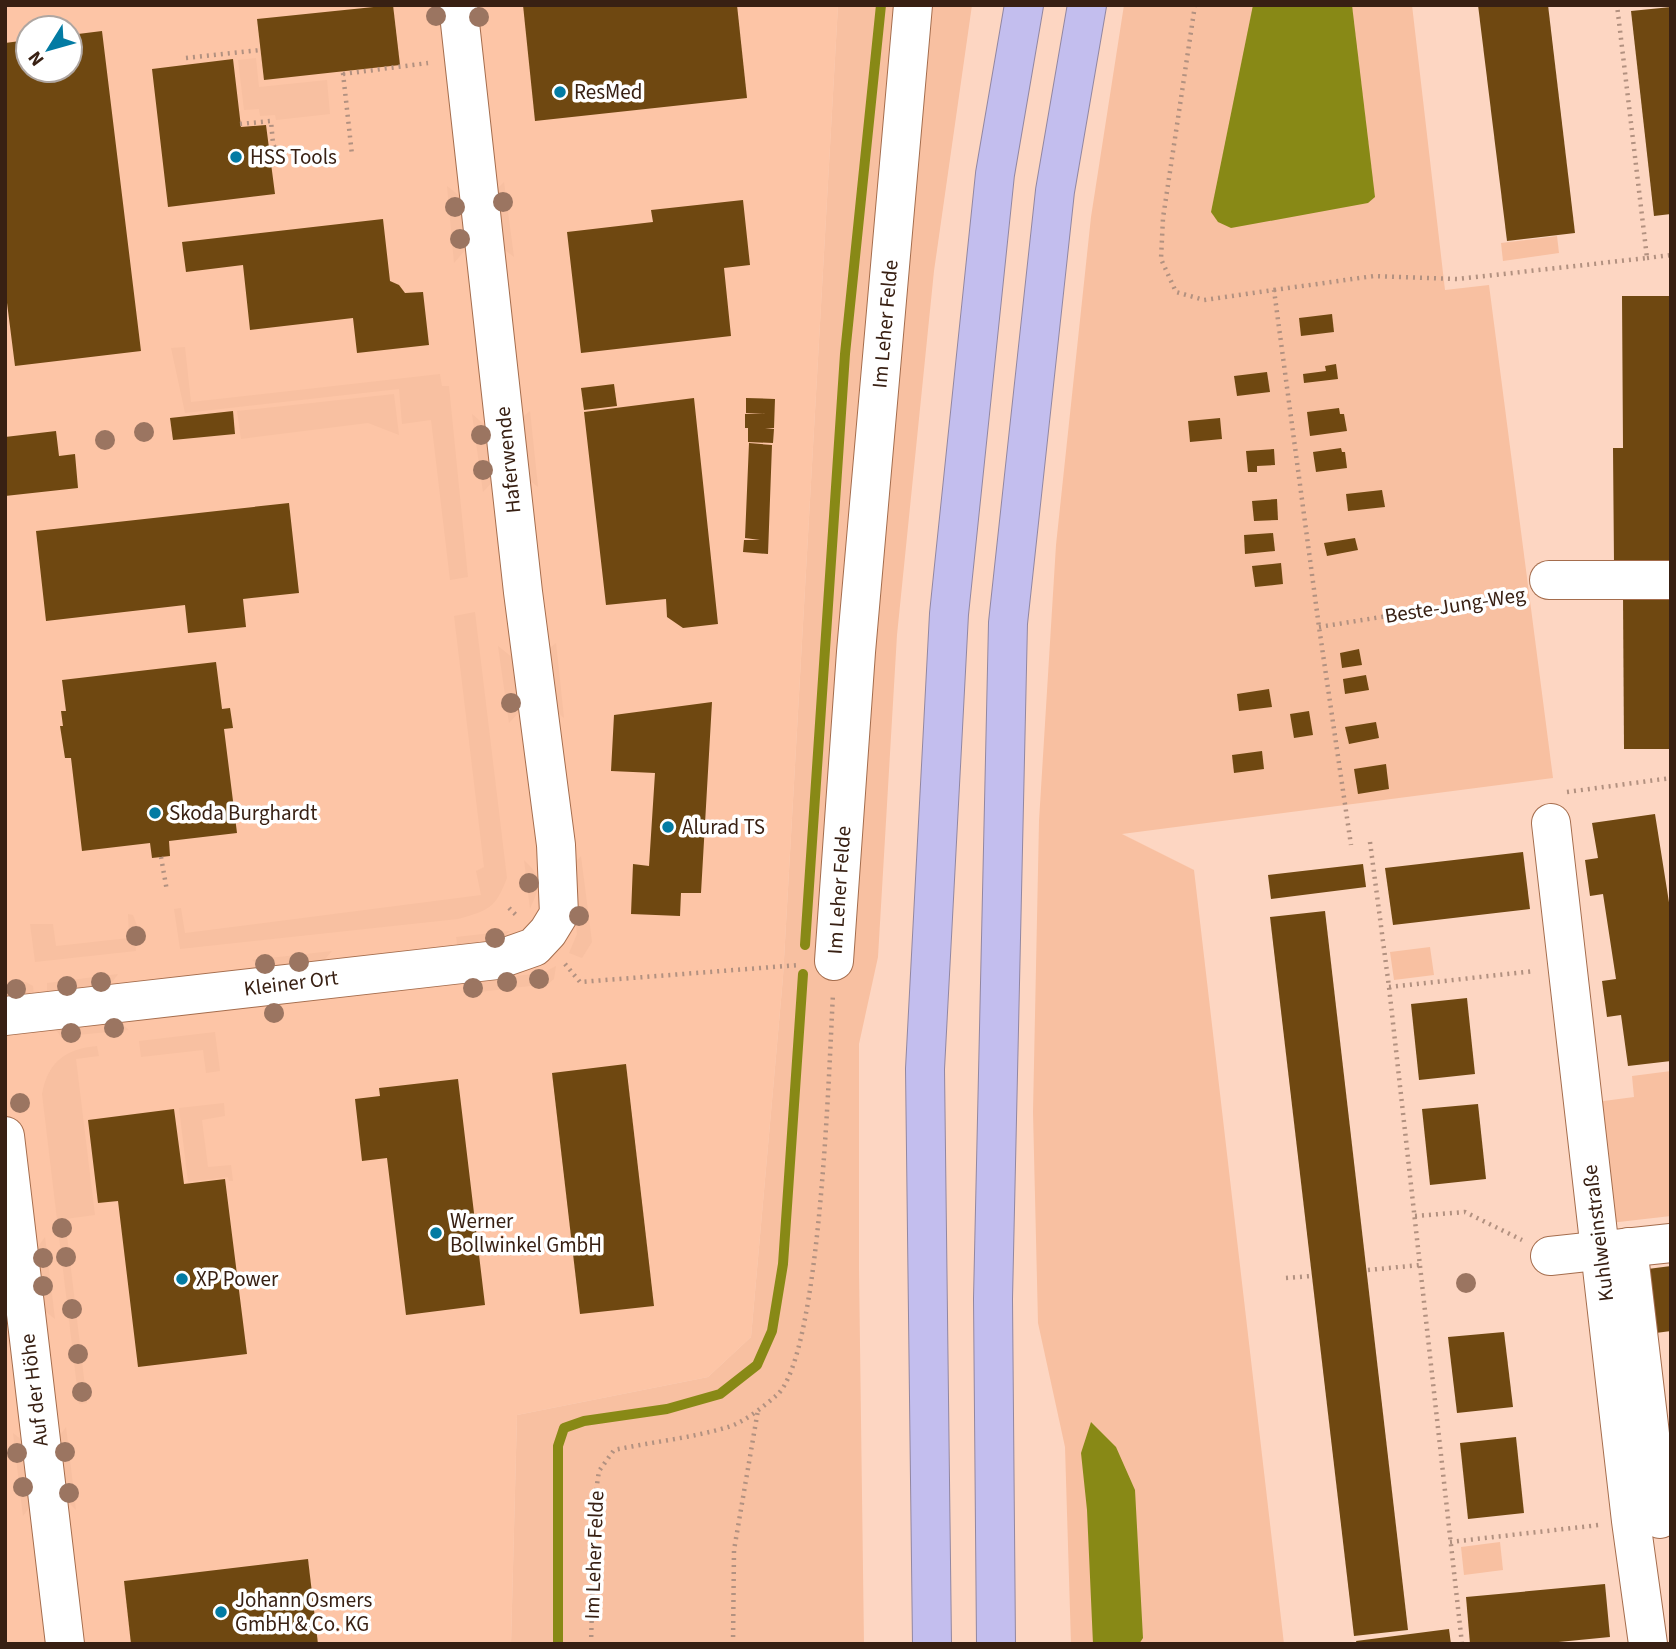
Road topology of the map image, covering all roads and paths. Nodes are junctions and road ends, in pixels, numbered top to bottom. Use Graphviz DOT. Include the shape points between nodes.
graph roads {
  1 [pos="458,5"];
  2 [pos="913,5"];
  3 [pos="1024,5"];
  4 [pos="1087,5"];
  5 [pos="1195,5"];
  6 [pos="1617,5"];
  7 [pos="261,50"];
  8 [pos="186,58"];
  9 [pos="428,63"];
  10 [pos="240,124"];
  11 [pos="352,155"];
  12 [pos="283,164"];
  13 [pos="1671,255"];
  14 [pos="1647,258"];
  15 [pos="1274,290"];
  16 [pos="1549,580"];
  17 [pos="1671,580"];
  18 [pos="1319,627"];
  19 [pos="1671,778"];
  20 [pos="1551,823"];
  21 [pos="1370,842"];
  22 [pos="1351,845"];
  23 [pos="161,857"];
  24 [pos="167,891"];
  25 [pos="551,927"];
  26 [pos="834,961"];
  27 [pos="1568,969"];
  28 [pos="1389,986"];
  29 [pos="5,1016"];
  30 [pos="5,1136"];
  31 [pos="1415,1216"];
  32 [pos="1671,1242"];
  33 [pos="1614,1249"];
  34 [pos="1550,1256"];
  35 [pos="1420,1265"];
  36 [pos="1368,1270"];
  37 [pos="1311,1276"];
  38 [pos="1286,1278"];
  39 [pos="758,1409"];
  40 [pos="1646,1520"];
  41 [pos="1450,1542"];
  42 [pos="65,1644"];
  43 [pos="591,1644"];
  44 [pos="733,1644"];
  45 [pos="932,1644"];
  46 [pos="996,1644"];
  47 [pos="1462,1644"];
  48 [pos="1648,1644"];
  1 -- 25 [label="street, Haferwende" via="556,845"];
  2 -- 26 [label="street, Im Leher Felde" via="857,639"];
  3 -- 45 [label="highway" via="995,174 949,614 925,1069"];
  4 -- 46 [label="highway" via="1055,191 1008,623 993,1299"];
  5 -- 15 [label="path" via="1161,259 1176,292 1204,300"];
  6 -- 14 [label="path"];
  7 -- 8 [label="path"];
  9 -- 11 [label="path" via="343,73"];
  10 -- 12 [label="path" via="271,121 273,144"];
  13 -- 14 [label="path"];
  14 -- 15 [label="path" via="1458,279 1374,276"];
  15 -- 18 [label="path"];
  16 -- 17 [label="street, Beste-Jung-Weg"];
  16 -- 18 [label="path, Beste-Jung-Weg" via="1536,592"];
  18 -- 22 [label="path"];
  19 -- 20 [label="path" via="1556,793 1557,812"];
  20 -- 27 [label="street, Kuhlweinstraße"];
  21 -- 28 [label="path"];
  23 -- 24 [label="path"];
  25 -- 26 [label="path" via="580,982"];
  25 -- 29 [label="street, Kleiner Ort" via="534,947 497,960"];
  26 -- 39 [label="path, Im Leher Felde" via="823,1161 813,1267 798,1356 779,1393"];
  27 -- 28 [label="path"];
  27 -- 33 [label="street, Kuhlweinstraße"];
  28 -- 31 [label="path"];
  30 -- 42 [label="street, Auf der Höhe"];
  31 -- 34 [label="path" via="1465,1212"];
  31 -- 35 [label="path"];
  32 -- 33 [label="street"];
  33 -- 34 [label="street"];
  33 -- 40 [label="street, Kuhlweinstraße"];
  35 -- 36 [label="path"];
  35 -- 41 [label="path"];
  37 -- 38 [label="path"];
  39 -- 43 [label="path, Im Leher Felde" via="731,1427 614,1450 599,1471"];
  39 -- 44 [label="path" via="734,1550"];
  40 -- 41 [label="path"];
  40 -- 48 [label="street, Kuhlweinstraße"];
  41 -- 47 [label="path"];
}
